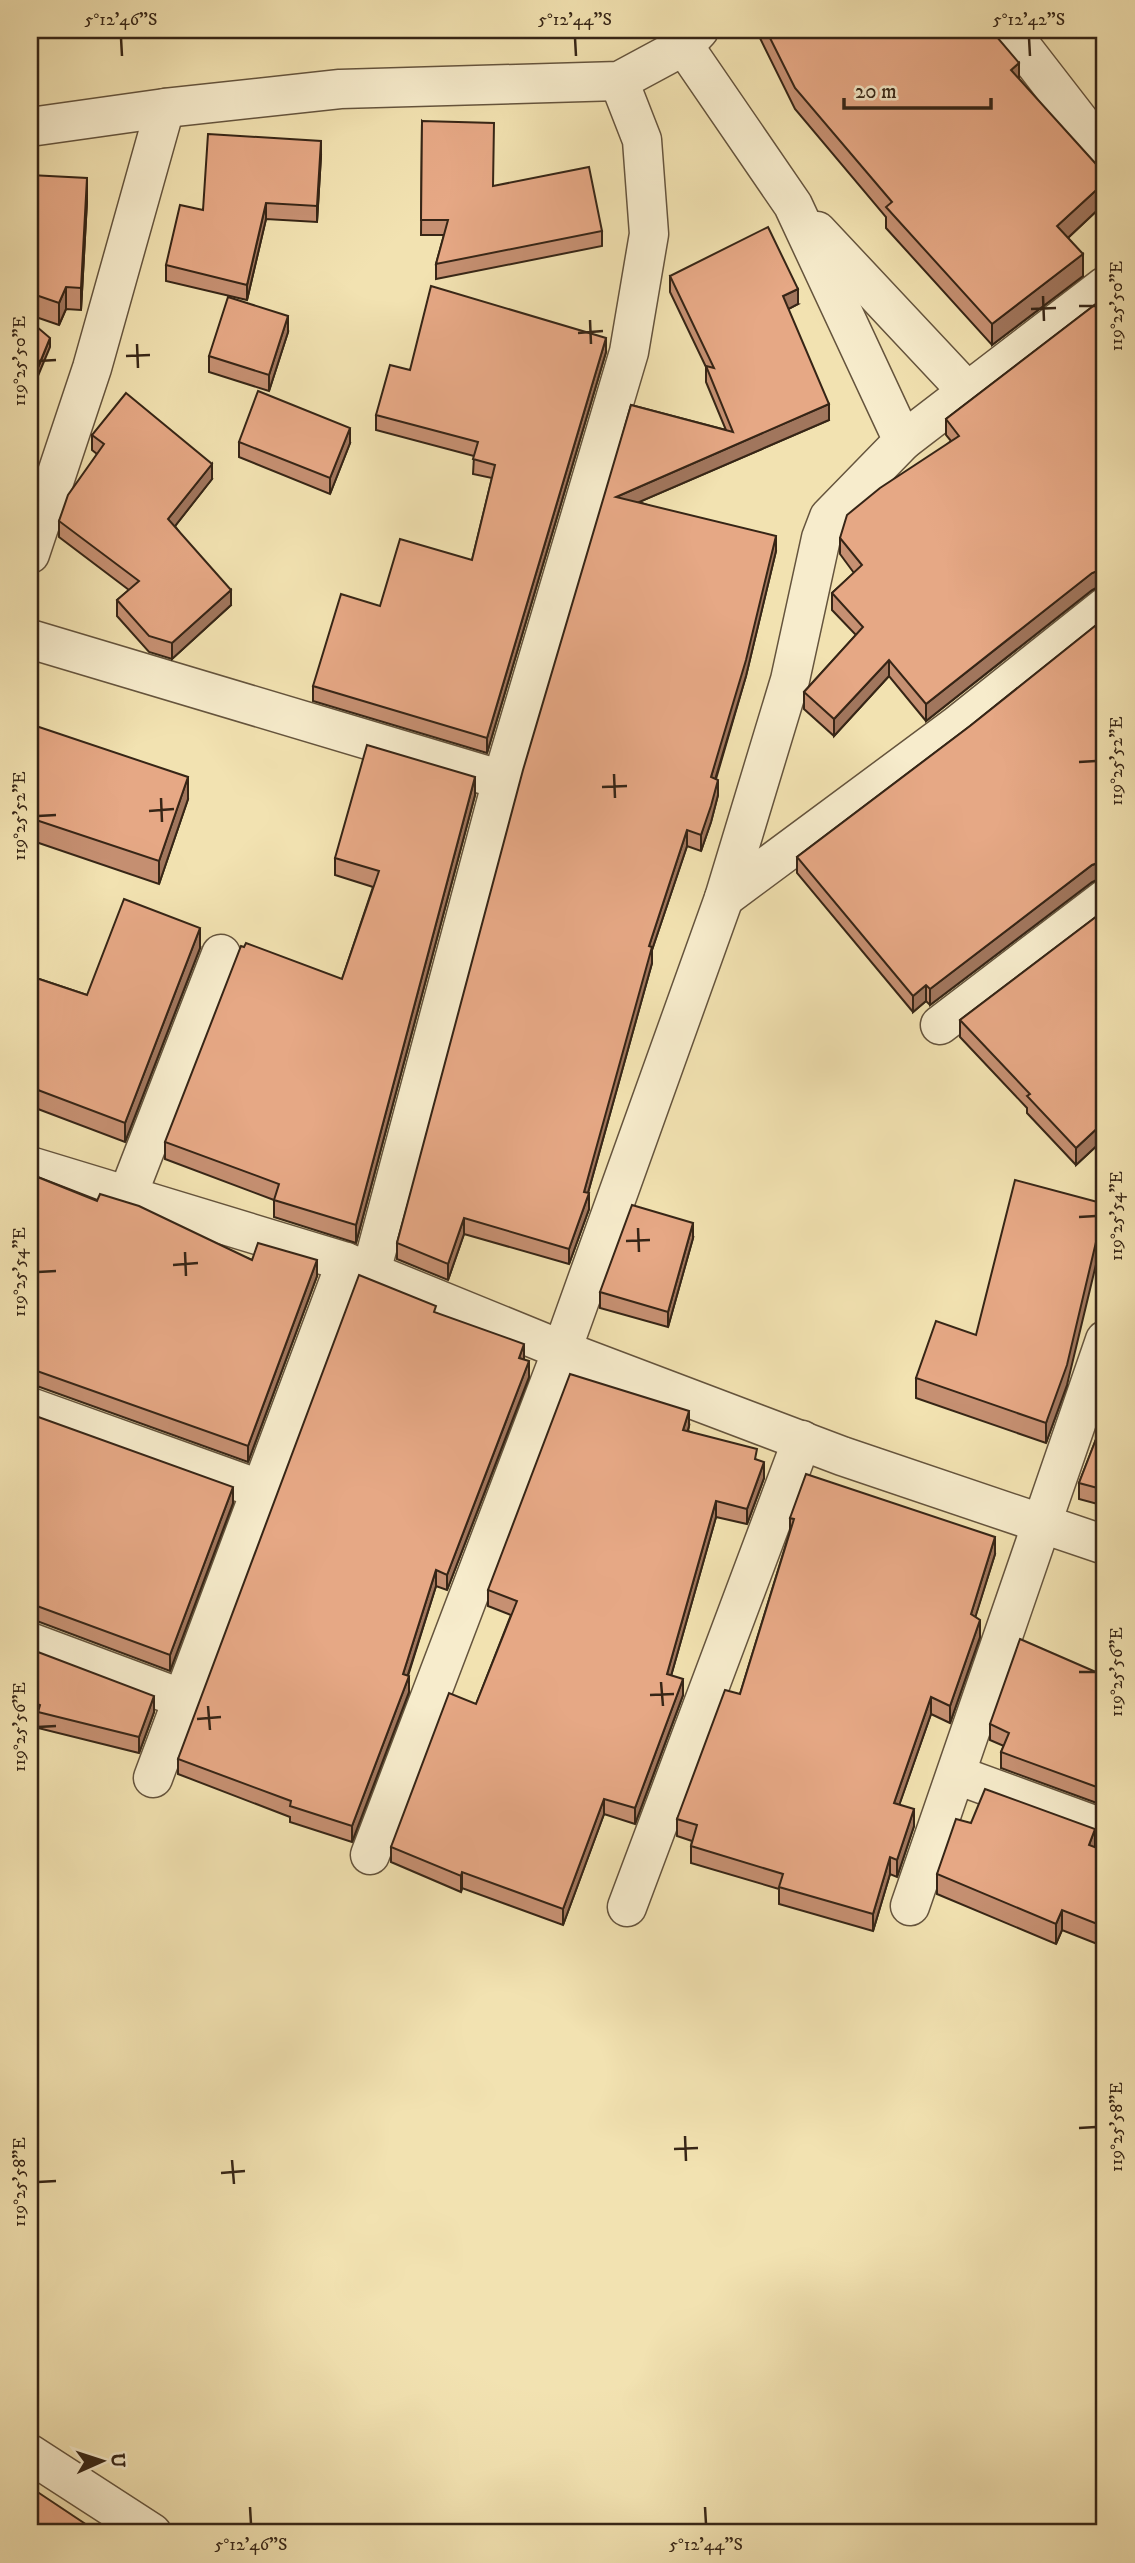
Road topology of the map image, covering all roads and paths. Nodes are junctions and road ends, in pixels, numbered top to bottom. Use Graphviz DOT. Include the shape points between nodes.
graph roads {
  1 [pos="1009,30"];
  2 [pos="691,38"];
  3 [pos="619,81"];
  4 [pos="165,108"];
  5 [pos="30,127"];
  6 [pos="1105,154"];
  7 [pos="793,205"];
  8 [pos="1105,286"];
  9 [pos="967,391"];
  10 [pos="903,442"];
  11 [pos="30,554"];
  12 [pos="1105,607"];
  13 [pos="30,639"];
  14 [pos="502,780"];
  15 [pos="724,898"];
  16 [pos="1105,899"];
  17 [pos="221,954"];
  18 [pos="940,1026"];
  19 [pos="30,1166"];
  20 [pos="128,1194"];
  21 [pos="359,1267"];
  22 [pos="1105,1340"];
  23 [pos="562,1350"];
  24 [pos="30,1407"];
  25 [pos="802,1440"];
  26 [pos="262,1490"];
  27 [pos="1042,1522"];
  28 [pos="1105,1545"];
  29 [pos="30,1643"];
  30 [pos="183,1699"];
  31 [pos="957,1775"];
  32 [pos="153,1778"];
  33 [pos="1105,1829"];
  34 [pos="370,1855"];
  35 [pos="910,1906"];
  36 [pos="627,1907"];
  37 [pos="30,2454"];
  38 [pos="152,2533"];
  1 -- 6 [label="street"];
  2 -- 3 [label="street"];
  2 -- 7 [label="street"];
  3 -- 4 [label="street" via="340,89"];
  3 -- 14 [label="street" via="642,140 649,233 629,352"];
  4 -- 5 [label="street"];
  4 -- 11 [label="street" via="92,368"];
  7 -- 9 [label="street"];
  7 -- 10 [label="street"];
  8 -- 9 [label="street"];
  9 -- 10 [label="street"];
  10 -- 15 [label="street" via="829,517 790,680"];
  12 -- 15 [label="street" via="957,726"];
  13 -- 14 [label="street"];
  14 -- 21 [label="street"];
  15 -- 23 [label="street"];
  16 -- 18 [label="street"];
  17 -- 20 [label="street"];
  19 -- 20 [label="street"];
  20 -- 21 [label="street"];
  21 -- 23 [label="street"];
  21 -- 26 [label="street"];
  22 -- 27 [label="street"];
  23 -- 25 [label="street"];
  23 -- 34 [label="street"];
  24 -- 26 [label="street"];
  25 -- 27 [label="street"];
  25 -- 36 [label="street"];
  26 -- 30 [label="street"];
  27 -- 28 [label="street"];
  27 -- 31 [label="street"];
  29 -- 30 [label="street"];
  30 -- 32 [label="street"];
  31 -- 33 [label="street"];
  31 -- 35 [label="street"];
  37 -- 38 [label="street"];
}
